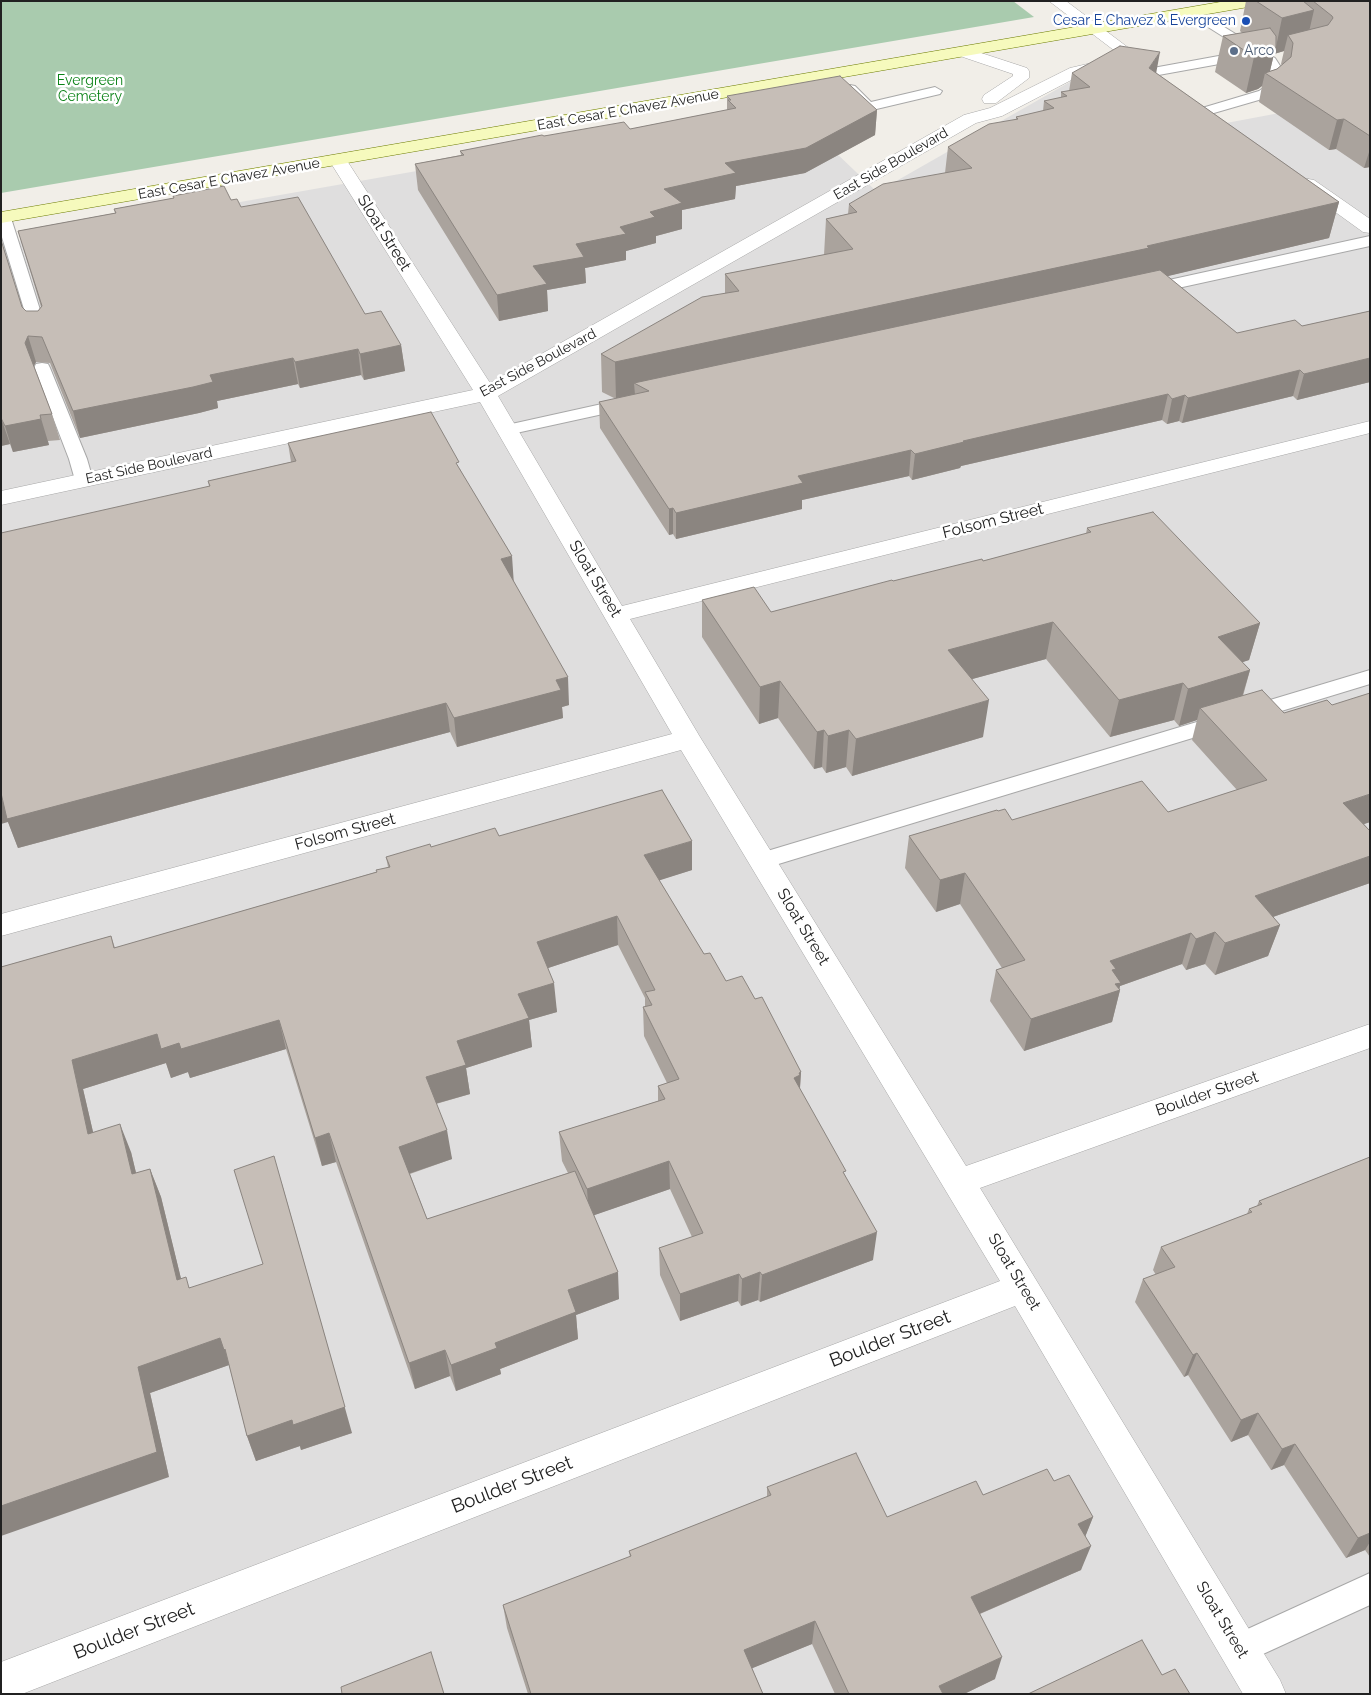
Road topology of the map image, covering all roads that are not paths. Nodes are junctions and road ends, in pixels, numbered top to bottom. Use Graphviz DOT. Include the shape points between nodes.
graph roads {
  1 [pos="1056,1"];
  2 [pos="1259,3"];
  3 [pos="1193,12"];
  4 [pos="1096,29"];
  5 [pos="963,52"];
  6 [pos="1258,53"];
  7 [pos="1135,59"];
  8 [pos="1153,72"];
  9 [pos="836,74"];
  10 [pos="1168,83"];
  11 [pos="935,91"];
  12 [pos="1192,100"];
  13 [pos="1207,111"];
  14 [pos="970,119"];
  15 [pos="1223,122"];
  16 [pos="338,160"];
  17 [pos="1293,173"];
  18 [pos="3,218"];
  19 [pos="1368,224"];
  20 [pos="1370,241"];
  21 [pos="1127,294"];
  22 [pos="39,332"];
  23 [pos="42,368"];
  24 [pos="486,394"];
  25 [pos="643,400"];
  26 [pos="1370,426"];
  27 [pos="507,430"];
  28 [pos="84,480"];
  29 [pos="1,498"];
  30 [pos="616,615"];
  31 [pos="1370,677"];
  32 [pos="688,738"];
  33 [pos="762,861"];
  34 [pos="1,925"];
  35 [pos="1370,1036"];
  36 [pos="959,1182"];
  37 [pos="1023,1288"];
  38 [pos="1370,1589"];
  39 [pos="1239,1649"];
  40 [pos="1,1682"];
  41 [pos="1266,1694"];
  1 -- 4 [label="street"];
  2 -- 3 [label="main road, East Cesar E Chavez Avenue"];
  3 -- 4 [label="main road, East Cesar E Chavez Avenue"];
  3 -- 6 [label="lane"];
  4 -- 5 [label="main road, East Cesar E Chavez Avenue"];
  4 -- 7 [label="street"];
  5 -- 9 [label="main road, East Cesar E Chavez Avenue"];
  5 -- 14 [label="street, East Side Boulevard" via="1021,71 1021,78 977,107"];
  6 -- 8 [label="lane"];
  6 -- 13 [label="lane" via="1275,60 1278,72 1276,85 1268,91"];
  7 -- 8 [label="street"];
  7 -- 14 [label="street, East Side Boulevard" via="1076,71 996,112"];
  8 -- 10 [label="street"];
  9 -- 11 [label="lane" via="868,107"];
  9 -- 16 [label="main road, East Cesar E Chavez Avenue"];
  12 -- 13 [label="street"];
  13 -- 15 [label="street"];
  14 -- 24 [label="street, East Side Boulevard"];
  16 -- 18 [label="main road, East Cesar E Chavez Avenue"];
  16 -- 24 [label="street, Sloat Street"];
  17 -- 19 [label="street"];
  18 -- 22 [label="lane"];
  20 -- 21 [label="lane"];
  23 -- 28 [label="lane"];
  24 -- 27 [label="street, Sloat Street"];
  24 -- 28 [label="street, East Side Boulevard"];
  25 -- 27 [label="lane"];
  26 -- 30 [label="street, Folsom Street"];
  27 -- 30 [label="street, Sloat Street"];
  28 -- 29 [label="street, East Side Boulevard"];
  30 -- 32 [label="street, Sloat Street"];
  31 -- 33 [label="lane"];
  32 -- 33 [label="street, Sloat Street"];
  32 -- 34 [label="street, Folsom Street"];
  33 -- 36 [label="street, Sloat Street"];
  35 -- 36 [label="street, Boulder Street"];
  36 -- 37 [label="street, Sloat Street"];
  37 -- 39 [label="street, Sloat Street"];
  37 -- 40 [label="street, Boulder Street"];
  38 -- 39 [label="lane"];
  39 -- 41 [label="street, Sloat Street"];
}
